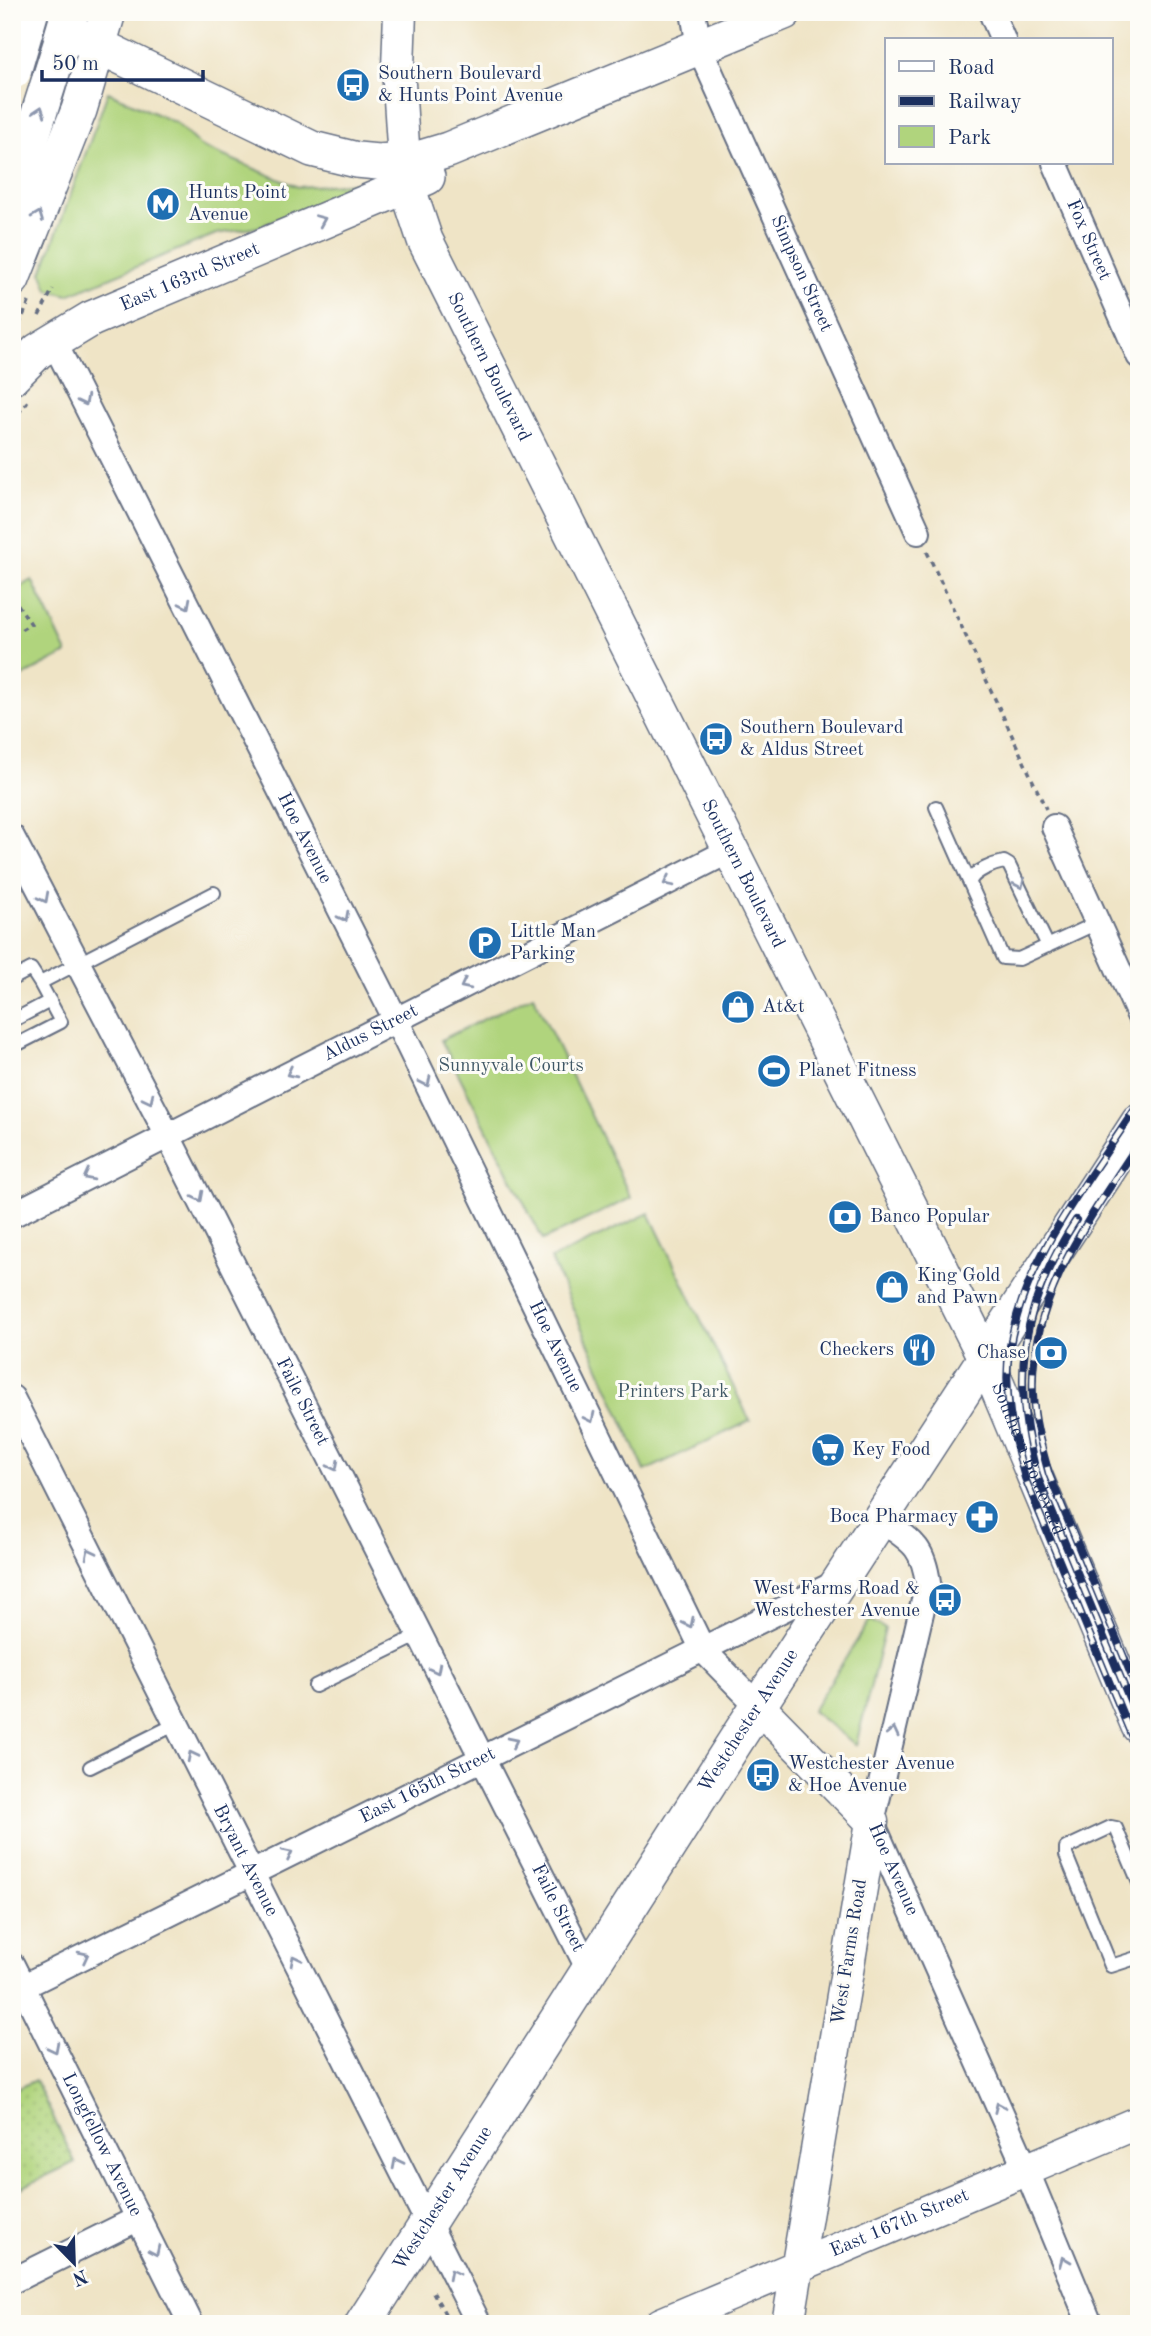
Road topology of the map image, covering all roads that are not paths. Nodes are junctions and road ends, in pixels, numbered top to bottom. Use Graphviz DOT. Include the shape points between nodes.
graph roads {
  1 [pos="29,12"];
  2 [pos="108,12"];
  3 [pos="400,12"];
  4 [pos="693,12"];
  5 [pos="784,12"];
  6 [pos="990,12"];
  7 [pos="68,22"];
  8 [pos="1002,38"];
  9 [pos="699,47"];
  10 [pos="99,48"];
  11 [pos="12,70"];
  12 [pos="1055,164"];
  13 [pos="406,173"];
  14 [pos="12,199"];
  15 [pos="23,286"];
  16 [pos="44,332"];
  17 [pos="1139,356"];
  18 [pos="12,377"];
  19 [pos="918,531"];
  20 [pos="936,807"];
  21 [pos="1054,827"];
  22 [pos="12,837"];
  23 [pos="729,851"];
  24 [pos="970,881"];
  25 [pos="214,893"];
  26 [pos="1097,923"];
  27 [pos="1048,946"];
  28 [pos="78,964"];
  29 [pos="12,979"];
  30 [pos="40,983"];
  31 [pos="50,1001"];
  32 [pos="1139,1015"];
  33 [pos="396,1020"];
  34 [pos="12,1021"];
  35 [pos="12,1047"];
  36 [pos="1139,1122"];
  37 [pos="168,1136"];
  38 [pos="12,1215"];
  39 [pos="985,1357"];
  40 [pos="12,1398"];
  41 [pos="881,1521"];
  42 [pos="842,1580"];
  43 [pos="418,1635"];
  44 [pos="703,1650"];
  45 [pos="315,1686"];
  46 [pos="758,1706"];
  47 [pos="176,1724"];
  48 [pos="1139,1726"];
  49 [pos="481,1758"];
  50 [pos="90,1767"];
  51 [pos="872,1822"];
  52 [pos="251,1872"];
  53 [pos="1139,1883"];
  54 [pos="1139,1957"];
  55 [pos="589,1970"];
  56 [pos="16,1981"];
  57 [pos="1139,2122"];
  58 [pos="1026,2169"];
  59 [pos="139,2218"];
  60 [pos="428,2224"];
  61 [pos="799,2266"];
  62 [pos="12,2281"];
  63 [pos="191,2324"];
  64 [pos="363,2324"];
  65 [pos="479,2324"];
  66 [pos="661,2324"];
  67 [pos="788,2324"];
  68 [pos="1090,2324"];
  1 -- 7 [label="main road"];
  1 -- 11 [label="highway, bridge"];
  2 -- 10 [label="main road"];
  3 -- 13 [label="street, Southern Boulevard" via="398,68"];
  4 -- 9 [label="street, Simpson Street"];
  5 -- 9 [label="main road, East 163rd Street"];
  6 -- 8 [label="street"];
  7 -- 10 [label="main road"];
  14 -- 7 [label="main road, one-way"];
  9 -- 13 [label="main road, East 163rd Street" via="440,153"];
  9 -- 19 [label="street, Simpson Street"];
  10 -- 13 [label="main road" via="295,142"];
  15 -- 10 [label="main road, one-way"];
  12 -- 17 [label="street, Fox Street"];
  16 -- 13 [label="main road, East 163rd Street, one-way" via="91,319"];
  13 -- 23 [label="main road, Southern Boulevard" via="425,240"];
  16 -- 18 [label="main road, East 163rd Street"];
  16 -- 33 [label="street, Hoe Avenue, one-way"];
  20 -- 24 [label="lane"];
  21 -- 26 [label="street"];
  22 -- 28 [label="street, Faile Street, one-way"];
  23 -- 33 [label="street, Aldus Street, one-way"];
  23 -- 39 [label="main road, Southern Boulevard"];
  24 -- 27 [label="lane" via="1003,958 1012,961"];
  24 -- 27 [label="lane, one-way" via="998,863 1009,865"];
  25 -- 28 [label="lane"];
  26 -- 27 [label="lane"];
  26 -- 32 [label="street"];
  28 -- 30 [label="lane"];
  28 -- 37 [label="street, Faile Street, one-way"];
  29 -- 30 [label="lane" via="31,969"];
  30 -- 31 [label="lane"];
  31 -- 34 [label="lane"];
  31 -- 35 [label="lane" via="61,1022"];
  33 -- 37 [label="street, Aldus Street, one-way"];
  33 -- 44 [label="street, Hoe Avenue, one-way"];
  36 -- 39 [label="main road, Westchester Avenue"];
  37 -- 38 [label="street, Aldus Street, one-way"];
  37 -- 43 [label="street, Faile Street, one-way"];
  39 -- 41 [label="main road, Westchester Avenue"];
  39 -- 48 [label="main road, Southern Boulevard"];
  47 -- 40 [label="street, Bryant Avenue, one-way"];
  41 -- 42 [label="main road, Westchester Avenue"];
  51 -- 41 [label="street, West Farms Road, one-way" via="928,1583 925,1557"];
  42 -- 44 [label="street, East 165th Street"];
  42 -- 46 [label="main road, Westchester Avenue"];
  43 -- 45 [label="lane"];
  43 -- 49 [label="street, Faile Street, one-way"];
  44 -- 46 [label="street, Hoe Avenue"];
  49 -- 44 [label="street, East 165th Street, one-way"];
  46 -- 51 [label="street, Hoe Avenue"];
  46 -- 55 [label="main road, Westchester Avenue"];
  47 -- 50 [label="lane"];
  52 -- 47 [label="street, Bryant Avenue, one-way"];
  52 -- 49 [label="street, East 165th Street, one-way"];
  49 -- 55 [label="street, Faile Street"];
  58 -- 51 [label="street, Hoe Avenue, one-way"];
  51 -- 61 [label="street, West Farms Road"];
  56 -- 52 [label="street, East 165th Street, one-way"];
  60 -- 52 [label="street, Bryant Avenue, one-way"];
  53 -- 54 [label="lane" via="1116,1828 1066,1848 1111,1966"];
  55 -- 60 [label="main road, Westchester Avenue"];
  56 -- 59 [label="street, Longfellow Avenue, one-way"];
  57 -- 58 [label="street, East 167th Street"];
  58 -- 61 [label="street, East 167th Street"];
  68 -- 58 [label="street, Hoe Avenue, one-way"];
  59 -- 62 [label="street"];
  59 -- 63 [label="street, Longfellow Avenue, one-way"];
  60 -- 64 [label="main road, Westchester Avenue"];
  65 -- 60 [label="street, Bryant Avenue, one-way"];
  61 -- 66 [label="street, East 167th Street"];
  61 -- 67 [label="street, West Farms Road"];
}
